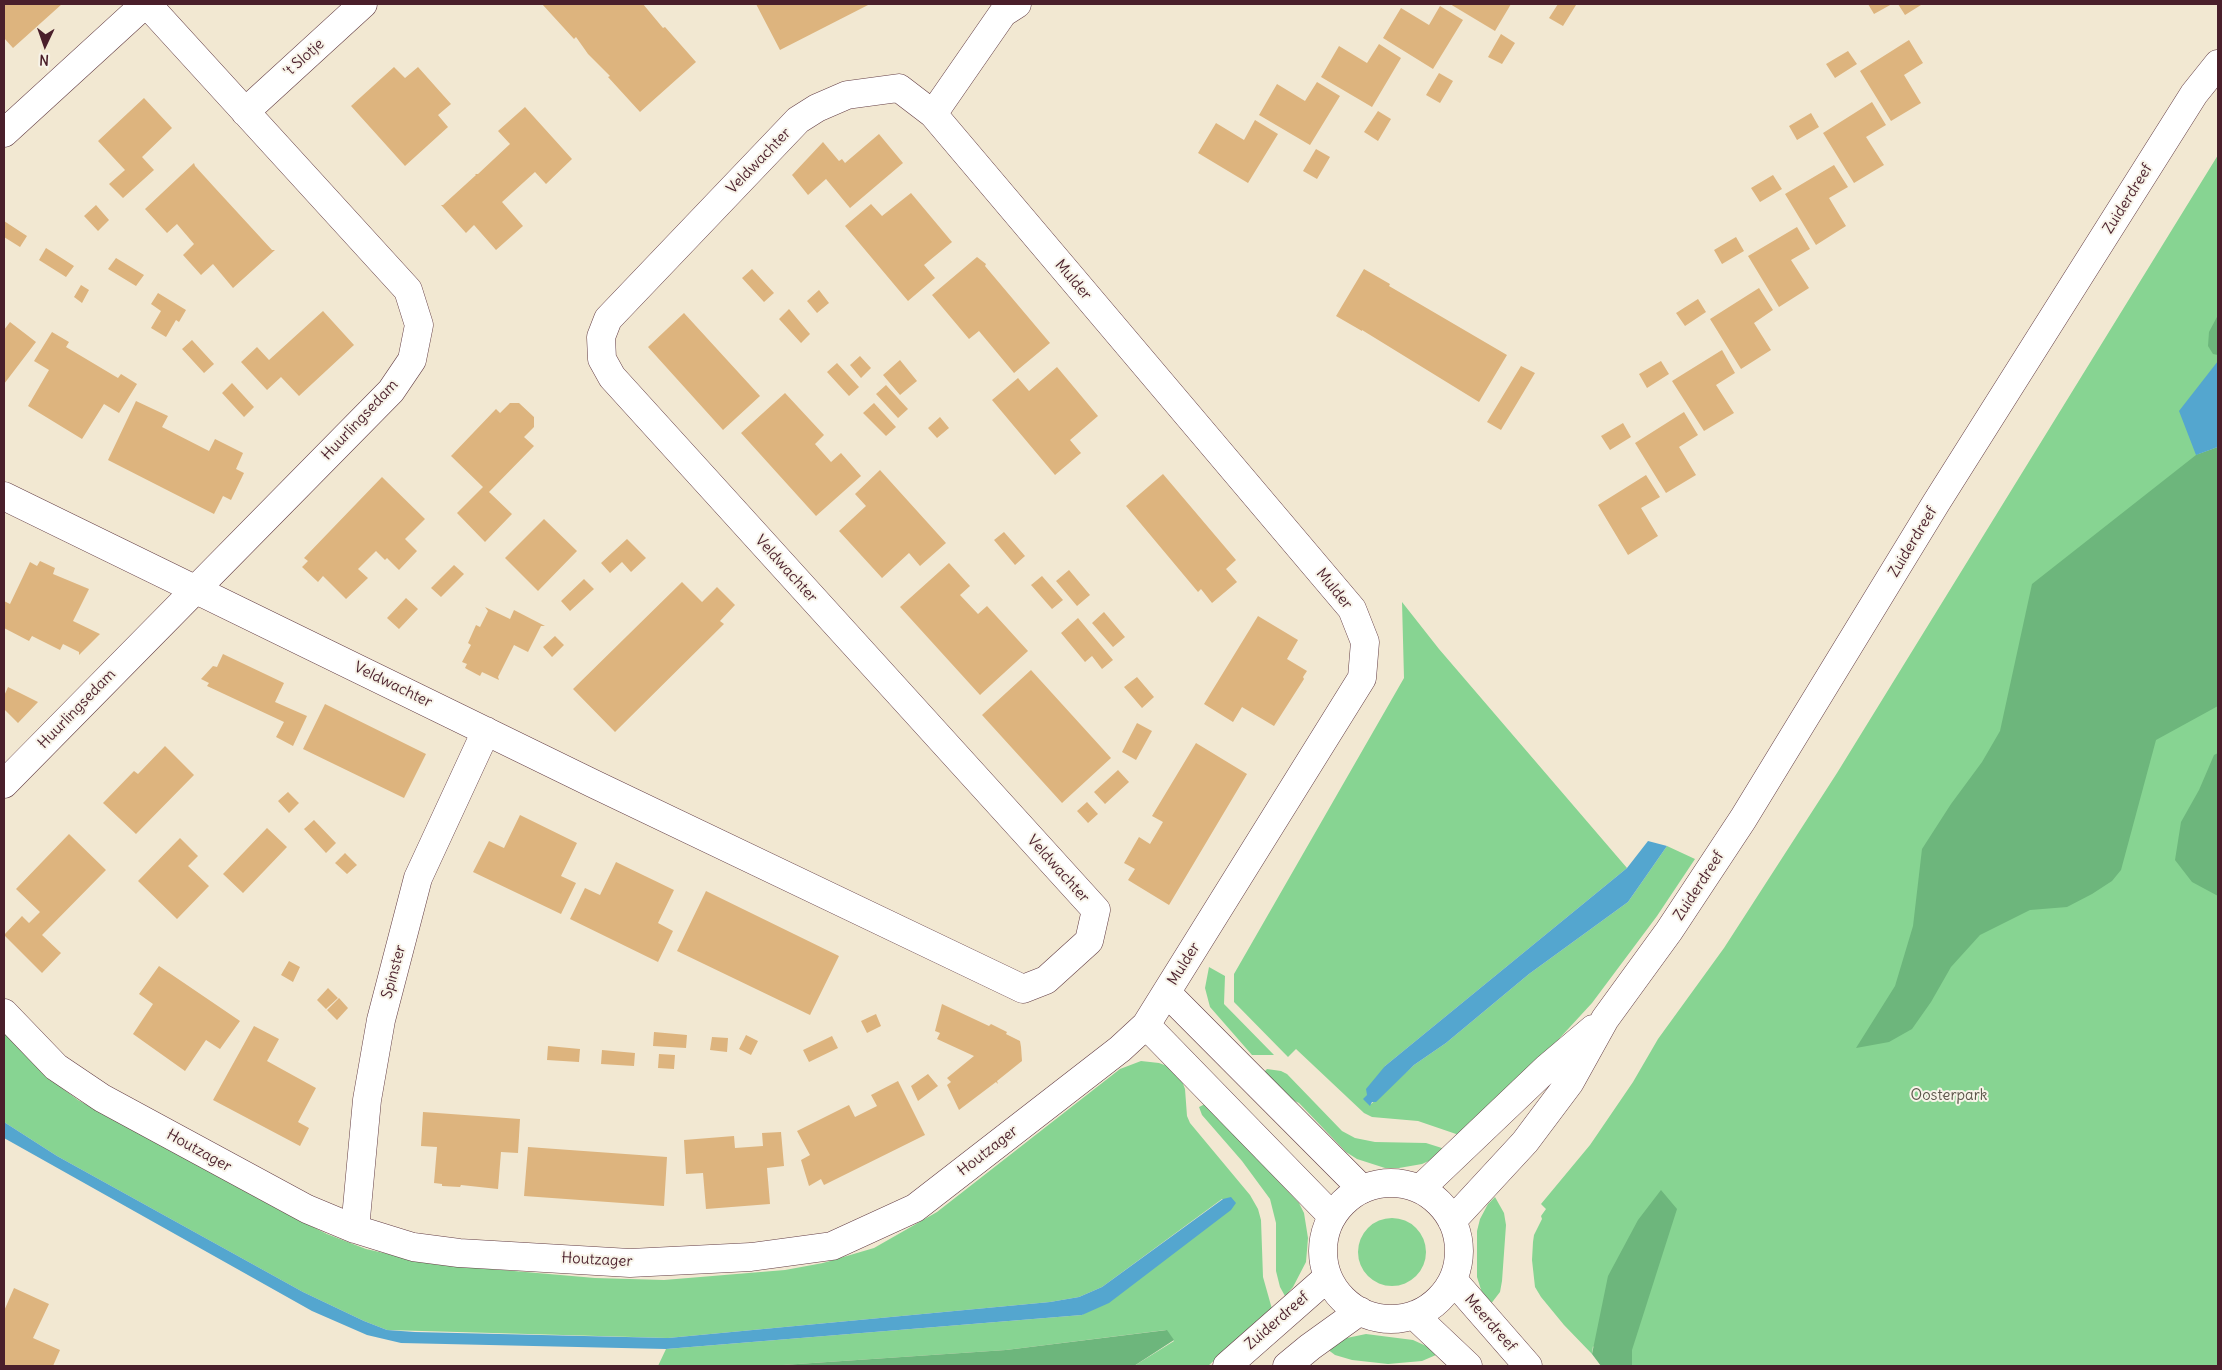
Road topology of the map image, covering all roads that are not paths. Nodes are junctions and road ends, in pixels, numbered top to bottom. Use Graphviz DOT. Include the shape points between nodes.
graph roads {
  1 [pos="146,4"];
  2 [pos="364,4"];
  3 [pos="1005,7"];
  4 [pos="2218,64"];
  5 [pos="245,112"];
  6 [pos="933,114"];
  7 [pos="4,133"];
  8 [pos="4,496"];
  9 [pos="195,588"];
  10 [pos="486,730"];
  11 [pos="4,784"];
  12 [pos="1167,993"];
  13 [pos="4,1013"];
  14 [pos="1605,1019"];
  15 [pos="1146,1025"];
  16 [pos="1362,1189"];
  17 [pos="1420,1189"];
  18 [pos="1332,1216"];
  19 [pos="1452,1221"];
  20 [pos="355,1229"];
  21 [pos="1328,1276"];
  22 [pos="1453,1280"];
  23 [pos="1360,1311"];
  24 [pos="1414,1315"];
  25 [pos="1228,1366"];
  26 [pos="1287,1366"];
  27 [pos="1468,1366"];
  28 [pos="1528,1366"];
  1 -- 5 [label="street, Huurlingsedam"];
  1 -- 7 [label="street, Huurlingsedam"];
  2 -- 5 [label="street, 't Slotje"];
  3 -- 6 [label="street"];
  4 -- 14 [label="street, Zuiderdreef" via="2194,94 2125,202 1743,819 1669,932"];
  5 -- 9 [label="street, Huurlingsedam" via="408,290 419,324 412,360 391,391"];
  6 -- 10 [label="street, Veldwachter" via="899,88 847,95 798,120 608,320 601,337 602,359 612,377 1096,910 1089,941 1046,980 1023,989"];
  6 -- 12 [label="street, Mulder" via="1352,609 1365,642 1362,678"];
  8 -- 9 [label="street, Veldwachter"];
  9 -- 10 [label="street, Veldwachter"];
  9 -- 11 [label="street, Huurlingsedam"];
  10 -- 20 [label="street, Spinster" via="418,878 380,1029 367,1100"];
  12 -- 15 [label="street, Houtzager"];
  12 -- 16 [label="street, Mulder"];
  13 -- 20 [label="street, Houtzager" via="56,1067 102,1098 307,1209"];
  14 -- 17 [label="street, Zuiderdreef" via="1547,1068"];
  14 -- 19 [label="street, Zuiderdreef" via="1570,1082 1525,1142"];
  15 -- 18 [label="street"];
  15 -- 20 [label="street, Houtzager" via="1120,1049 915,1208 832,1246 751,1257 630,1263 459,1253 413,1246"];
  16 -- 17 [label="street" via="1400,1183"];
  16 -- 18 [label="street" via="1345,1200"];
  17 -- 19 [label="street" via="1433,1197"];
  18 -- 21 [label="street" via="1323,1256"];
  19 -- 22 [label="street" via="1458,1241 1458,1261"];
  21 -- 23 [label="street" via="1346,1302"];
  21 -- 25 [label="street, Zuiderdreef"];
  22 -- 24 [label="street" via="1430,1307"];
  22 -- 28 [label="street, Meerdreef"];
  23 -- 24 [label="street" via="1386,1318"];
  23 -- 26 [label="street"];
  24 -- 27 [label="street"];
}
